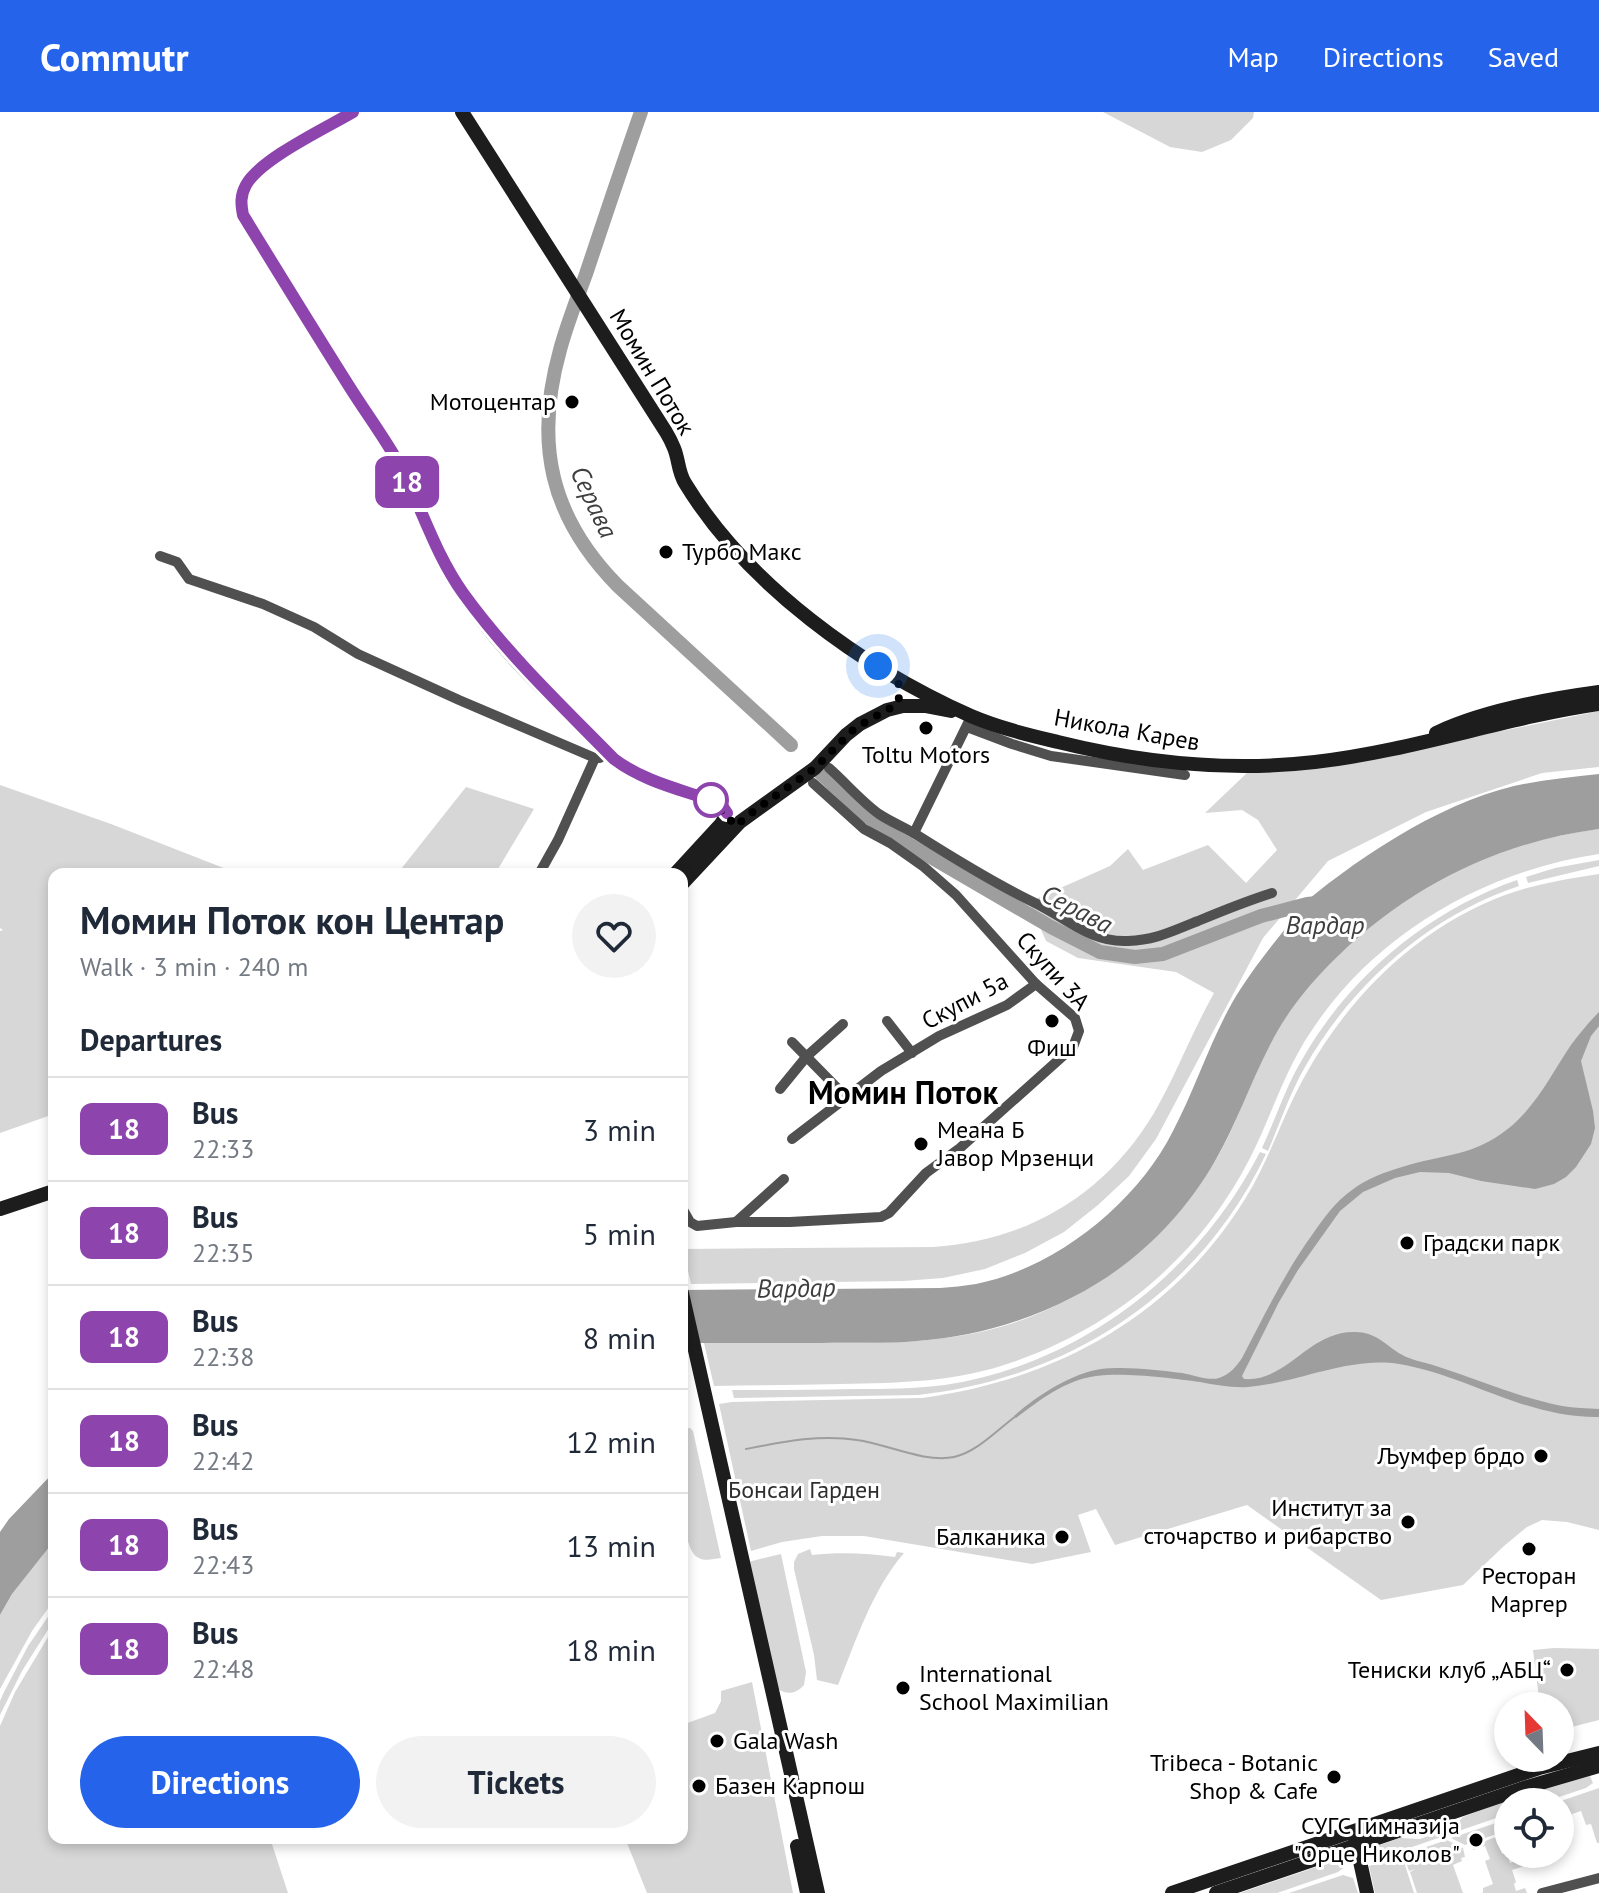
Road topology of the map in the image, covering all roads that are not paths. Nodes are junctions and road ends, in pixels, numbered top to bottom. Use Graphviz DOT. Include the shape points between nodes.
graph roads {
  1 [pos="353,112"];
  2 [pos="462,112"];
  3 [pos="160,556"];
  4 [pos="878,666"];
  5 [pos="897,678"];
  6 [pos="1599,692"];
  7 [pos="1599,704"];
  8 [pos="887,710"];
  9 [pos="969,721"];
  10 [pos="1382,751"];
  11 [pos="595,758"];
  12 [pos="614,759"];
  13 [pos="828,763"];
  14 [pos="1185,775"];
  15 [pos="806,780"];
  16 [pos="914,833"];
  17 [pos="542,868"];
  18 [pos="681,868"];
  19 [pos="688,878"];
  20 [pos="1272,893"];
  21 [pos="1036,984"];
  22 [pos="887,1021"];
  23 [pos="843,1024"];
  24 [pos="792,1042"];
  25 [pos="912,1053"];
  26 [pos="807,1056"];
  27 [pos="780,1089"];
  28 [pos="847,1098"];
  29 [pos="792,1139"];
  30 [pos="784,1179"];
  31 [pos="48,1193"];
  32 [pos="0,1209"];
  33 [pos="688,1218"];
  34 [pos="736,1222"];
  35 [pos="688,1325"];
  36 [pos="688,1350"];
  37 [pos="702,1400"];
  38 [pos="742,1578"];
  39 [pos="1599,1753"];
  40 [pos="1599,1766"];
  41 [pos="1355,1838"];
  42 [pos="1599,1878"];
  43 [pos="807,1893"];
  44 [pos="818,1893"];
  45 [pos="1172,1893"];
  46 [pos="1216,1893"];
  47 [pos="1367,1893"];
  48 [pos="1542,1893"];
  1 -- 12 [label="street" via="255,172 242,195 243,215 383,437 455,582 501,644"];
  2 -- 4 [label="street, Момин Поток" via="666,432 683,480 708,517 786,598"];
  3 -- 11 [label="street" via="177,562 189,579 263,604 358,654"];
  4 -- 5 [label="street, Никола Карев"];
  5 -- 8 [label="street" via="898,701"];
  5 -- 9 [label="street, Никола Карев"];
  6 -- 10 [label="street, Никола Карев" via="1464,721"];
  7 -- 10 [label="street, Никола Карев"];
  8 -- 9 [label="street" via="934,707"];
  8 -- 13 [label="street" via="851,730"];
  9 -- 10 [label="street, Никола Карев" via="1086,749 1182,764 1292,765"];
  9 -- 14 [label="street" via="1012,744 1051,756"];
  9 -- 16 [label="street"];
  11 -- 12 [label="street"];
  11 -- 17 [label="street"];
  12 -- 18 [label="street" via="645,777 720,804 727,813"];
  13 -- 15 [label="street"];
  13 -- 16 [label="street" via="878,813"];
  15 -- 19 [label="street" via="740,822"];
  15 -- 21 [label="street, Скупи 3А" via="864,829 940,879"];
  16 -- 20 [label="street" via="1085,933 1112,941 1156,939"];
  21 -- 25 [label="street, Скупи 5а" via="1007,1005"];
  21 -- 34 [label="street, Скупи 3А" via="1075,1018 1079,1031 1073,1047 926,1173 889,1213"];
  22 -- 25 [label="street, Скупи 5а"];
  23 -- 26 [label="street"];
  24 -- 26 [label="street"];
  25 -- 28 [label="street, Скупи 5а"];
  26 -- 27 [label="street"];
  26 -- 28 [label="street"];
  28 -- 29 [label="street, Скупи 5а"];
  30 -- 34 [label="street"];
  31 -- 32 [label="street"];
  33 -- 34 [label="street, Скупи 3А" via="697,1226"];
  35 -- 37 [label="street"];
  36 -- 37 [label="street"];
  37 -- 38 [label="street"];
  38 -- 43 [label="street"];
  38 -- 44 [label="street"];
  39 -- 41 [label="street" via="1539,1768"];
  40 -- 41 [label="street"];
  41 -- 45 [label="street"];
  41 -- 46 [label="street"];
  41 -- 47 [label="street"];
  42 -- 48 [label="street"];
}
